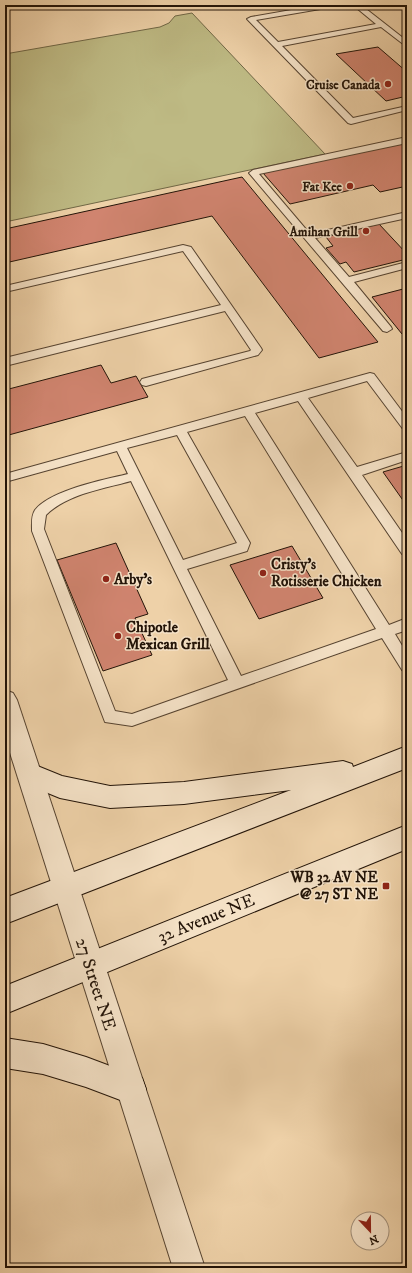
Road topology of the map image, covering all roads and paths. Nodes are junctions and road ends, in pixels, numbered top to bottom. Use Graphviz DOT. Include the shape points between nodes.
graph roads {
  1 [pos="332,5"];
  2 [pos="357,5"];
  3 [pos="382,25"];
  4 [pos="276,45"];
  5 [pos="407,45"];
  6 [pos="407,108"];
  7 [pos="407,140"];
  8 [pos="407,215"];
  9 [pos="308,237"];
  10 [pos="407,265"];
  11 [pos="347,281"];
  12 [pos="5,289"];
  13 [pos="228,307"];
  14 [pos="387,329"];
  15 [pos="5,362"];
  16 [pos="146,382"];
  17 [pos="301,396"];
  18 [pos="248,411"];
  19 [pos="407,426"];
  20 [pos="180,429"];
  21 [pos="120,446"];
  22 [pos="407,456"];
  23 [pos="354,472"];
  24 [pos="135,476"];
  25 [pos="5,478"];
  26 [pos="407,550"];
  27 [pos="180,566"];
  28 [pos="407,624"];
  29 [pos="385,632"];
  30 [pos="407,666"];
  31 [pos="237,684"];
  32 [pos="5,700"];
  33 [pos="407,757"];
  34 [pos="378,768"];
  35 [pos="30,774"];
  36 [pos="407,837"];
  37 [pos="65,888"];
  38 [pos="5,911"];
  39 [pos="90,965"];
  40 [pos="5,1000"];
  41 [pos="5,1053"];
  42 [pos="131,1089"];
  43 [pos="183,1266"];
  1 -- 4 [label="lane" via="251,19"];
  2 -- 3 [label="lane"];
  3 -- 4 [label="lane"];
  3 -- 5 [label="lane"];
  4 -- 6 [label="lane" via="351,121"];
  7 -- 9 [label="lane" via="253,173"];
  8 -- 9 [label="lane"];
  9 -- 11 [label="lane"];
  10 -- 11 [label="lane"];
  11 -- 14 [label="lane"];
  12 -- 13 [label="lane" via="183,248 188,249"];
  13 -- 15 [label="lane"];
  13 -- 16 [label="lane" via="257,350 254,353"];
  17 -- 18 [label="lane"];
  17 -- 19 [label="lane" via="370,377"];
  17 -- 23 [label="lane"];
  18 -- 20 [label="lane"];
  18 -- 29 [label="lane"];
  20 -- 21 [label="lane"];
  20 -- 27 [label="lane" via="244,543 242,547"];
  21 -- 24 [label="lane"];
  21 -- 25 [label="lane"];
  22 -- 23 [label="lane"];
  23 -- 26 [label="lane"];
  24 -- 27 [label="lane"];
  24 -- 31 [label="lane" via="60,498 39,514 38,531 110,716 132,720"];
  27 -- 31 [label="lane"];
  28 -- 29 [label="lane"];
  29 -- 30 [label="lane"];
  29 -- 31 [label="lane"];
  32 -- 35 [label="main road, 27 Street NE"];
  33 -- 34 [label="main road"];
  34 -- 35 [label="main road" via="184,793 110,797 60,787"];
  34 -- 37 [label="main road"];
  35 -- 37 [label="main road, 27 Street NE"];
  36 -- 39 [label="main road, 32 Avenue NE"];
  37 -- 38 [label="main road"];
  37 -- 39 [label="main road, 27 Street NE"];
  39 -- 40 [label="main road, 32 Avenue NE"];
  39 -- 42 [label="main road, 27 Street NE"];
  41 -- 42 [label="main road" via="43,1059"];
  42 -- 43 [label="main road, 27 Street NE"];
}
